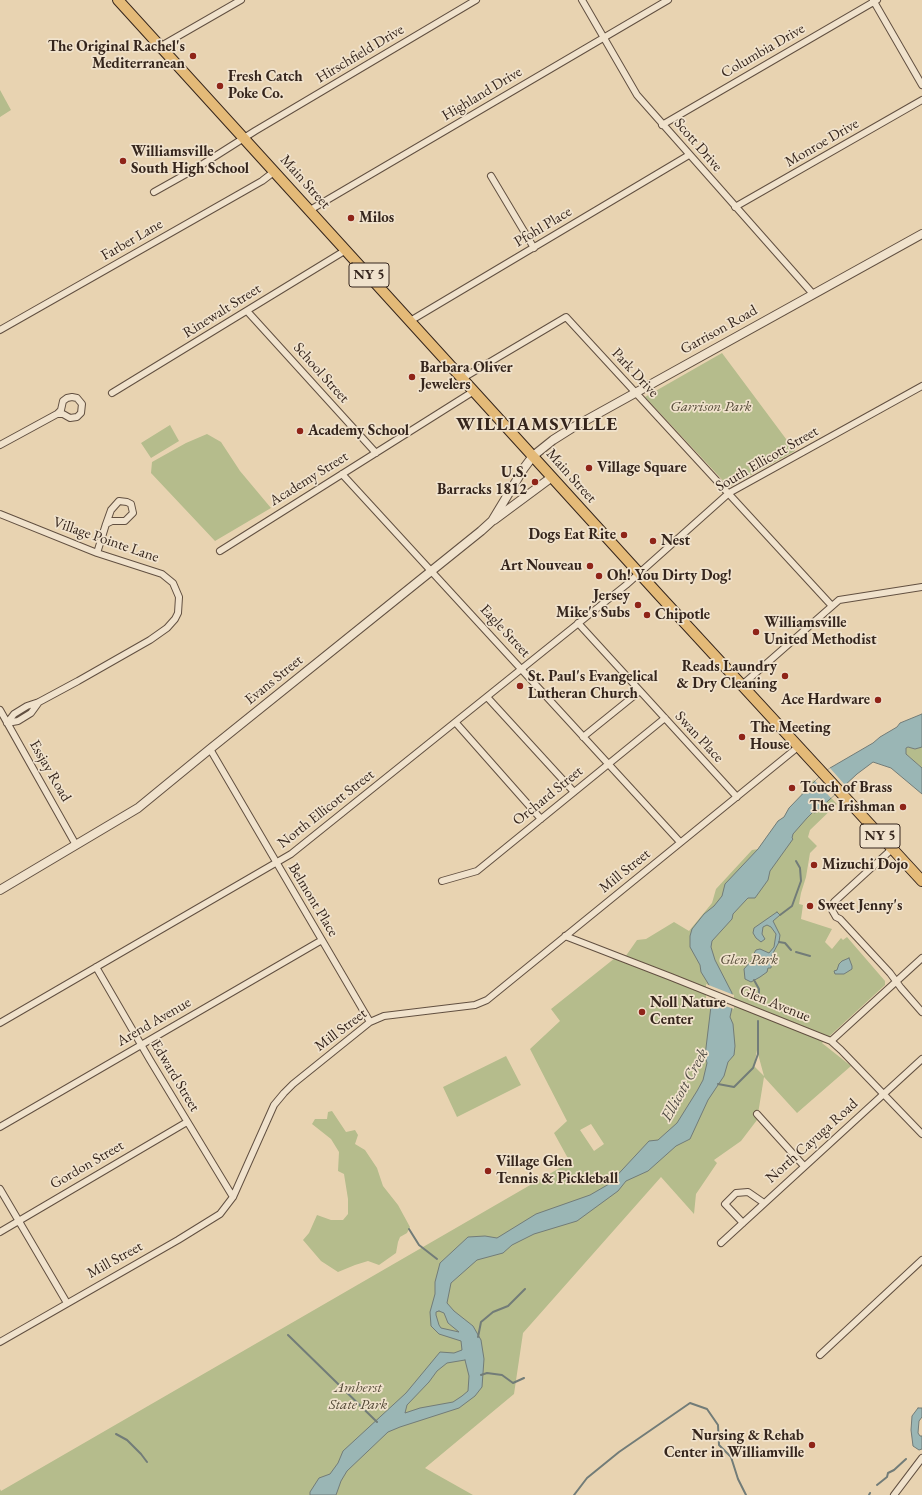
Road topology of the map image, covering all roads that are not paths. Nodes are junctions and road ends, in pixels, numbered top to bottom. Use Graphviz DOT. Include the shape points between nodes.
graph roads {
  1 [pos="118,0"];
  2 [pos="241,0"];
  3 [pos="476,0"];
  4 [pos="582,0"];
  5 [pos="668,0"];
  6 [pos="875,1"];
  7 [pos="604,38"];
  8 [pos="160,46"];
  9 [pos="922,85"];
  10 [pos="922,100"];
  11 [pos="662,124"];
  12 [pos="243,138"];
  13 [pos="689,155"];
  14 [pos="275,171"];
  15 [pos="491,176"];
  16 [pos="154,192"];
  17 [pos="736,207"];
  18 [pos="310,210"];
  19 [pos="922,234"];
  20 [pos="534,248"];
  21 [pos="346,250"];
  22 [pos="813,294"];
  23 [pos="247,311"];
  24 [pos="410,321"];
  25 [pos="0,330"];
  26 [pos="463,378"];
  27 [pos="922,386"];
  28 [pos="474,391"];
  29 [pos="636,392"];
  30 [pos="112,393"];
  31 [pos="57,414"];
  32 [pos="0,445"];
  33 [pos="376,453"];
  34 [pos="533,456"];
  35 [pos="342,474"];
  36 [pos="552,477"];
  37 [pos="729,493"];
  38 [pos="0,514"];
  39 [pos="492,521"];
  40 [pos="106,524"];
  41 [pos="220,551"];
  42 [pos="97,553"];
  43 [pos="432,571"];
  44 [pos="640,573"];
  45 [pos="922,587"];
  46 [pos="832,606"];
  47 [pos="578,623"];
  48 [pos="522,669"];
  49 [pos="742,685"];
  50 [pos="640,691"];
  51 [pos="487,697"];
  52 [pos="0,710"];
  53 [pos="665,718"];
  54 [pos="456,722"];
  55 [pos="7,723"];
  56 [pos="584,737"];
  57 [pos="798,747"];
  58 [pos="210,749"];
  59 [pos="608,764"];
  60 [pos="574,792"];
  61 [pos="737,797"];
  62 [pos="541,819"];
  63 [pos="680,842"];
  64 [pos="76,845"];
  65 [pos="892,849"];
  66 [pos="276,863"];
  67 [pos="442,881"];
  68 [pos="922,882"];
  69 [pos="0,890"];
  70 [pos="565,936"];
  71 [pos="322,940"];
  72 [pos="922,958"];
  73 [pos="96,967"];
  74 [pos="896,982"];
  75 [pos="922,1012"];
  76 [pos="370,1022"];
  77 [pos="0,1023"];
  78 [pos="831,1041"];
  79 [pos="141,1044"];
  80 [pos="922,1059"];
  81 [pos="883,1094"];
  82 [pos="757,1114"];
  83 [pos="187,1122"];
  84 [pos="0,1127"];
  85 [pos="922,1134"];
  86 [pos="804,1166"];
  87 [pos="0,1189"];
  88 [pos="232,1197"];
  89 [pos="764,1203"];
  90 [pos="19,1221"];
  91 [pos="743,1223"];
  92 [pos="0,1232"];
  93 [pos="721,1244"];
  94 [pos="922,1260"];
  95 [pos="67,1302"];
  96 [pos="0,1342"];
  97 [pos="820,1356"];
  98 [pos="922,1458"];
  99 [pos="894,1495"];
  1 -- 8 [label="main road, Main Street / NY 5"];
  2 -- 8 [label="street"];
  3 -- 12 [label="street, Hirschfield Drive"];
  4 -- 7 [label="street, Scott Drive"];
  5 -- 7 [label="street, Highland Drive"];
  6 -- 9 [label="street"];
  6 -- 11 [label="street, Columbia Drive"];
  7 -- 11 [label="street, Scott Drive" via="637,95"];
  7 -- 18 [label="street, Highland Drive"];
  8 -- 12 [label="main road, Main Street / NY 5"];
  10 -- 17 [label="street, Monroe Drive"];
  11 -- 13 [label="street, Scott Drive"];
  12 -- 14 [label="main road, Main Street / NY 5"];
  12 -- 16 [label="street, Hirschfield Drive"];
  13 -- 17 [label="street, Scott Drive"];
  13 -- 20 [label="street, Pfohl Place"];
  14 -- 18 [label="main road, Main Street / NY 5"];
  14 -- 25 [label="street, Farber Lane" via="262,181"];
  15 -- 20 [label="street"];
  17 -- 22 [label="street, Scott Drive"];
  18 -- 21 [label="main road, Main Street / NY 5"];
  19 -- 22 [label="street, Garrison Road"];
  20 -- 24 [label="street, Pfohl Place"];
  21 -- 23 [label="street, Rinewalt Street"];
  21 -- 24 [label="main road, Main Street / NY 5"];
  22 -- 29 [label="street, Garrison Road"];
  23 -- 30 [label="street, Rinewalt Street"];
  23 -- 33 [label="street, School Street"];
  24 -- 26 [label="main road, Main Street / NY 5"];
  26 -- 28 [label="main road, Main Street / NY 5"];
  26 -- 29 [label="street, Park Drive" via="566,317"];
  27 -- 37 [label="street, South Ellicott Street"];
  28 -- 33 [label="street, Academy Street"];
  28 -- 34 [label="main road, Main Street / NY 5"];
  29 -- 34 [label="street, Garrison Road" via="569,430"];
  29 -- 37 [label="street, Park Drive"];
  31 -- 32 [label="street"];
  33 -- 35 [label="street, Academy Street"];
  34 -- 36 [label="main road, Main Street / NY 5"];
  34 -- 39 [label="street, Evans Street"];
  35 -- 41 [label="street, Academy Street"];
  35 -- 43 [label="street, Eagle Street"];
  36 -- 39 [label="street"];
  36 -- 44 [label="main road, Main Street / NY 5"];
  37 -- 44 [label="street, South Ellicott Street"];
  37 -- 46 [label="street, Park Drive"];
  38 -- 42 [label="street, Village Pointe Lane"];
  39 -- 43 [label="street, Evans Street"];
  40 -- 40 [label="street" via="125,520 133,512 131,504 119,501 111,510"];
  40 -- 42 [label="street"];
  42 -- 55 [label="street, Village Pointe Lane" via="168,577 178,594 178,613 172,623 156,637 39,702 27,706 14,714"];
  43 -- 48 [label="street, Eagle Street"];
  43 -- 58 [label="street, Evans Street"];
  44 -- 47 [label="street, North Ellicott Street"];
  44 -- 49 [label="main road, Main Street / NY 5"];
  45 -- 46 [label="street" via="839,600"];
  46 -- 49 [label="street"];
  47 -- 48 [label="street, North Ellicott Street"];
  47 -- 50 [label="street, Swan Place"];
  48 -- 51 [label="street, North Ellicott Street"];
  48 -- 56 [label="street, Eagle Street"];
  49 -- 57 [label="main road, Main Street / NY 5"];
  50 -- 53 [label="street, Swan Place"];
  50 -- 56 [label="street"];
  51 -- 54 [label="street, North Ellicott Street"];
  51 -- 60 [label="street"];
  52 -- 55 [label="street, Essjay Road"];
  53 -- 59 [label="street, Orchard Street"];
  53 -- 61 [label="street, Swan Place"];
  54 -- 62 [label="street"];
  54 -- 66 [label="street, North Ellicott Street" via="291,854"];
  55 -- 64 [label="street, Essjay Road"];
  56 -- 59 [label="street, Eagle Street"];
  57 -- 61 [label="street, Mill Street"];
  57 -- 65 [label="main road, Main Street / NY 5"];
  58 -- 64 [label="street, Evans Street" via="138,808"];
  58 -- 66 [label="street, Belmont Place"];
  59 -- 60 [label="street, Orchard Street"];
  59 -- 63 [label="street, Eagle Street"];
  60 -- 62 [label="street, Orchard Street"];
  61 -- 63 [label="street, Mill Street"];
  62 -- 67 [label="street, Orchard Street" via="477,871"];
  63 -- 70 [label="street, Mill Street"];
  64 -- 69 [label="street, Evans Street"];
  65 -- 68 [label="main road, Main Street / NY 5"];
  65 -- 74 [label="street" via="834,902 832,912"];
  66 -- 71 [label="street, Belmont Place"];
  66 -- 73 [label="street, North Ellicott Street"];
  70 -- 76 [label="street, Mill Street" via="487,1000 475,1005 384,1016"];
  70 -- 78 [label="street, Glen Avenue"];
  71 -- 76 [label="street, Belmont Place"];
  71 -- 79 [label="street, Arend Avenue"];
  72 -- 74 [label="street"];
  73 -- 77 [label="street, North Ellicott Street"];
  73 -- 79 [label="street, Edward Street"];
  74 -- 75 [label="street"];
  74 -- 78 [label="street"];
  76 -- 88 [label="street, Mill Street" via="293,1084 274,1105"];
  78 -- 81 [label="street, Glen Avenue"];
  79 -- 83 [label="street, Edward Street"];
  79 -- 84 [label="street, Arend Avenue"];
  80 -- 81 [label="street, North Cayuga Road"];
  81 -- 85 [label="street, Glen Avenue"];
  81 -- 86 [label="street, North Cayuga Road"];
  82 -- 86 [label="street"];
  83 -- 88 [label="street, Edward Street"];
  83 -- 90 [label="street, Gordon Street"];
  86 -- 89 [label="street, North Cayuga Road"];
  87 -- 90 [label="street"];
  88 -- 95 [label="street, Mill Street" via="220,1214"];
  89 -- 91 [label="street, North Cayuga Road"];
  89 -- 91 [label="street" via="748,1192 736,1193 725,1204"];
  90 -- 92 [label="street, Gordon Street"];
  90 -- 95 [label="street"];
  91 -- 93 [label="street, North Cayuga Road"];
  94 -- 97 [label="street"];
  95 -- 96 [label="street, Mill Street"];
  98 -- 99 [label="street"];
}
